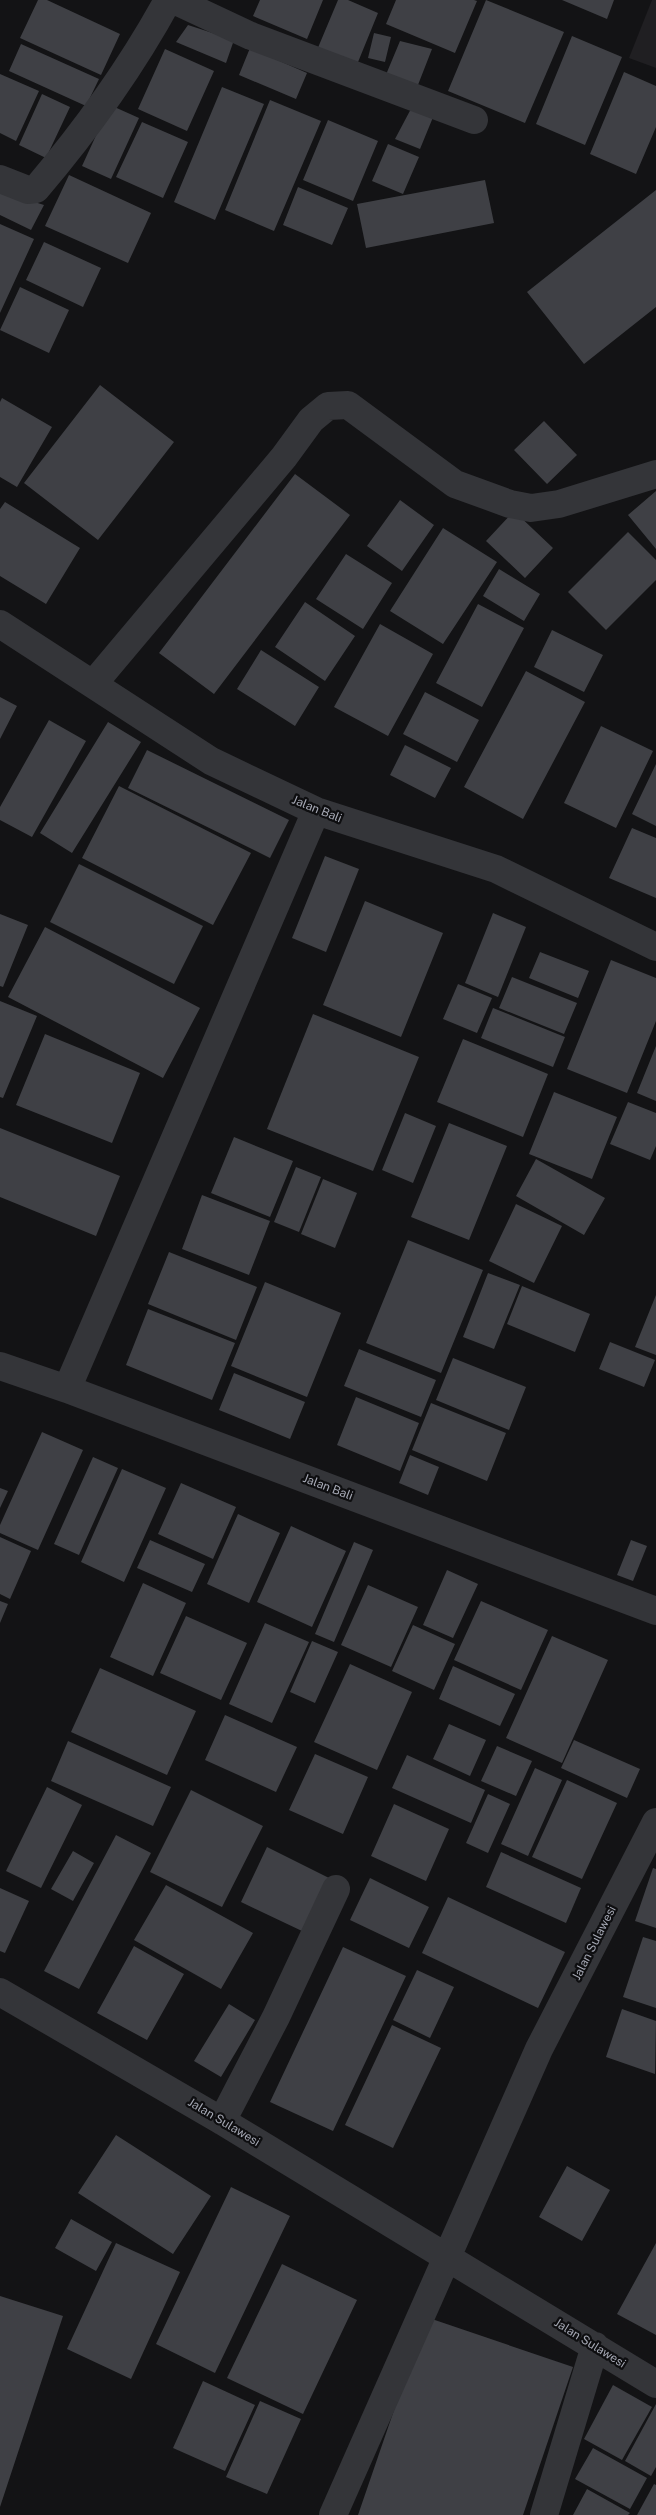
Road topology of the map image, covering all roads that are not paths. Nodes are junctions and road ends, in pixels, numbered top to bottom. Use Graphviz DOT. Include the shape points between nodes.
graph roads {
  1 [pos="168,0"];
  2 [pos="174,0"];
  3 [pos="474,120"];
  4 [pos="0,179"];
  5 [pos="656,474"];
  6 [pos="0,624"];
  7 [pos="94,683"];
  8 [pos="316,811"];
  9 [pos="656,947"];
  10 [pos="0,1366"];
  11 [pos="67,1389"];
  12 [pos="656,1611"];
  13 [pos="656,1822"];
  14 [pos="336,1890"];
  15 [pos="0,1992"];
  16 [pos="222,2121"];
  17 [pos="446,2256"];
  18 [pos="595,2346"];
  19 [pos="656,2384"];
  20 [pos="333,2515"];
  21 [pos="544,2515"];
  1 -- 4 [label="street" via="118,84 36,189 28,190"];
  2 -- 3 [label="street" via="252,36"];
  5 -- 7 [label="street" via="559,504 531,508 517,506 455,484 348,405 328,406 312,420"];
  6 -- 7 [label="street, Jalan Bali"];
  7 -- 8 [label="street, Jalan Bali" via="211,761"];
  8 -- 9 [label="street, Jalan Bali" via="496,869"];
  8 -- 11 [label="street"];
  10 -- 11 [label="street, Jalan Bali"];
  11 -- 12 [label="street, Jalan Bali"];
  13 -- 17 [label="street, Jalan Sulawesi" via="539,2049"];
  14 -- 16 [label="street"];
  15 -- 16 [label="street, Jalan Sulawesi"];
  16 -- 17 [label="street, Jalan Sulawesi"];
  17 -- 18 [label="street, Jalan Sulawesi"];
  17 -- 20 [label="street, Jalan Sulawesi"];
  18 -- 19 [label="street, Jalan Sulawesi"];
  18 -- 21 [label="street"];
}
